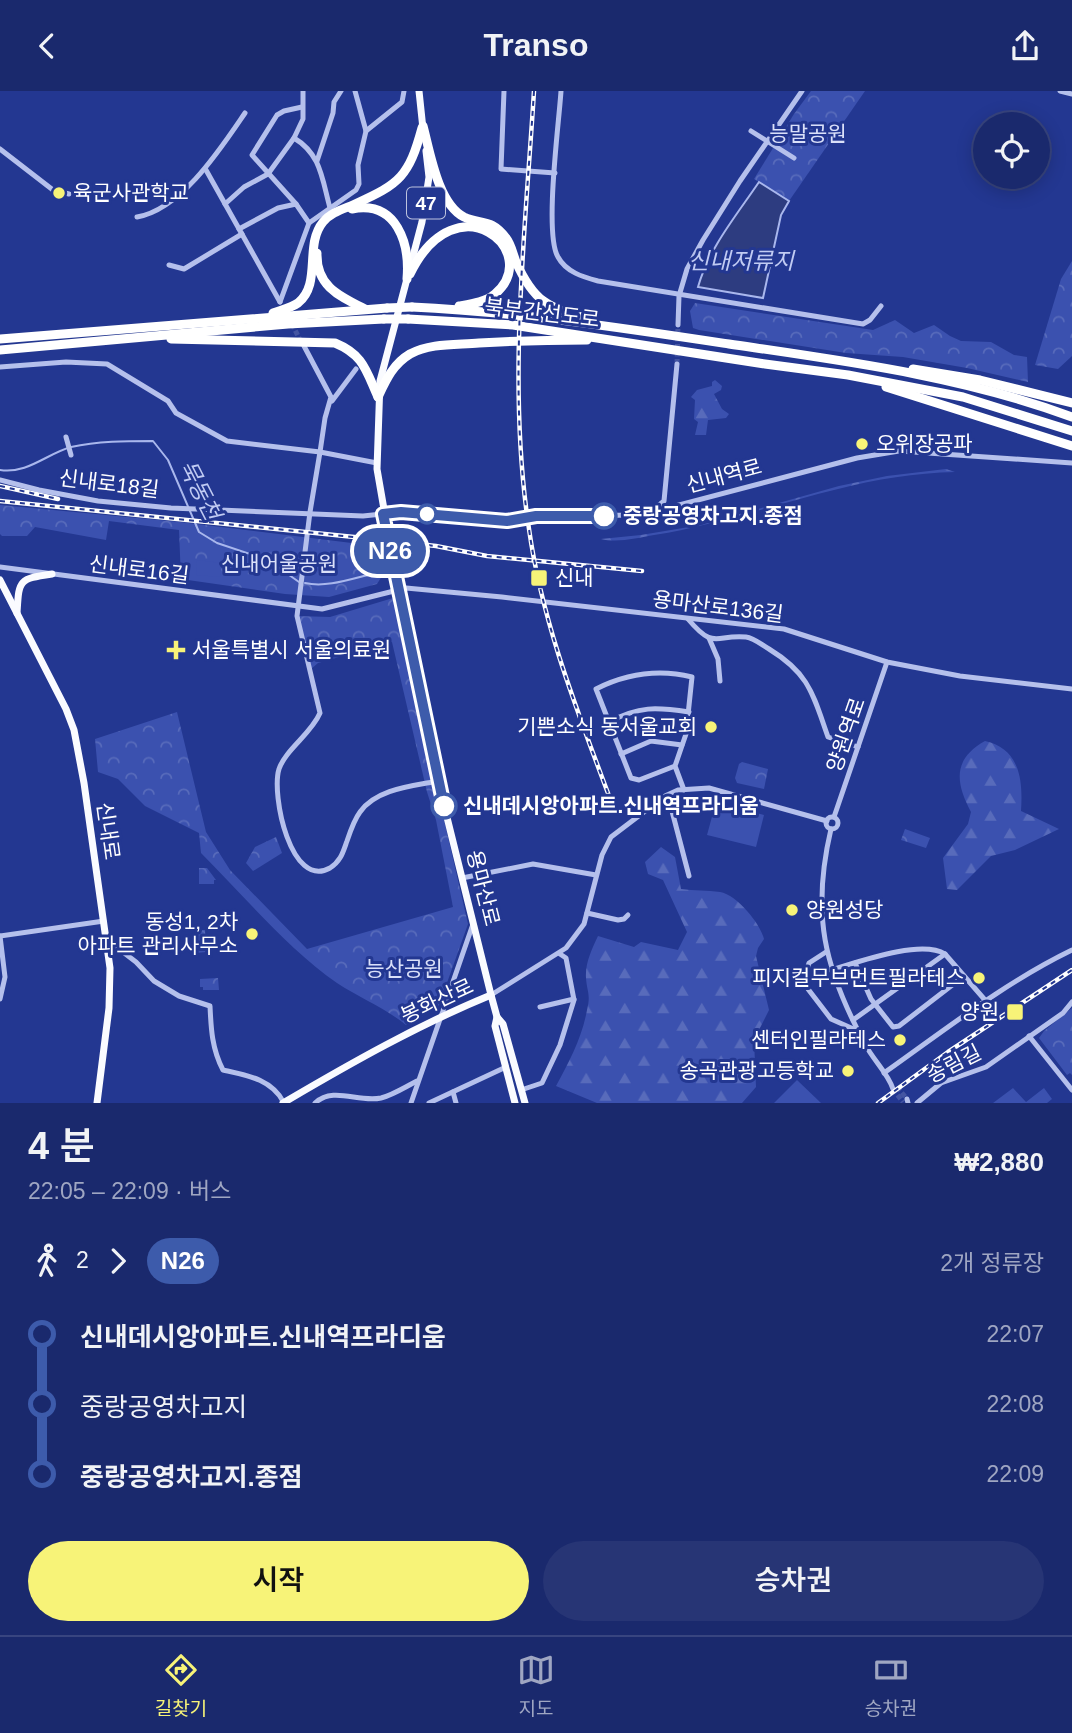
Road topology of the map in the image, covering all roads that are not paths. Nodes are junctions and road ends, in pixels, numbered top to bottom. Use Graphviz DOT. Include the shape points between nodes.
graph roads {
  1 [pos="303,91"];
  2 [pos="341,91"];
  3 [pos="355,91"];
  4 [pos="404,91"];
  5 [pos="419,91"];
  6 [pos="504,91"];
  7 [pos="561,91"];
  8 [pos="802,91"];
  9 [pos="1060,91"];
  10 [pos="1072,94"];
  11 [pos="302,107"];
  12 [pos="245,113"];
  13 [pos="423,126"];
  14 [pos="366,131"];
  15 [pos="751,131"];
  16 [pos="294,138"];
  17 [pos="0,149"];
  18 [pos="794,159"];
  19 [pos="317,161"];
  20 [pos="206,170"];
  21 [pos="555,173"];
  22 [pos="268,174"];
  23 [pos="69,194"];
  24 [pos="225,204"];
  25 [pos="296,204"];
  26 [pos="330,208"];
  27 [pos="137,216"];
  28 [pos="309,223"];
  29 [pos="241,232"];
  30 [pos="169,265"];
  31 [pos="407,279"];
  32 [pos="679,296"];
  33 [pos="881,306"];
  34 [pos="444,308"];
  35 [pos="365,309"];
  36 [pos="261,317"];
  37 [pos="678,325"];
  38 [pos="614,327"];
  39 [pos="134,338"];
  40 [pos="0,339"];
  41 [pos="616,340"];
  42 [pos="304,346"];
  43 [pos="0,350"];
  44 [pos="677,364"];
  45 [pos="0,367"];
  46 [pos="895,368"];
  47 [pos="356,369"];
  48 [pos="848,375"];
  49 [pos="378,397"];
  50 [pos="1072,403"];
  51 [pos="331,404"];
  52 [pos="1000,407"];
  53 [pos="1072,417"];
  54 [pos="1072,431"];
  55 [pos="66,437"];
  56 [pos="1072,437"];
  57 [pos="1072,446"];
  58 [pos="320,452"];
  59 [pos="71,455"];
  60 [pos="377,463"];
  61 [pos="1072,463"];
  62 [pos="0,481"];
  63 [pos="310,512"];
  64 [pos="383,514"];
  65 [pos="641,515"];
  66 [pos="0,567"];
  67 [pos="51,574"];
  68 [pos="0,580"];
  69 [pos="398,590"];
  70 [pos="298,607"];
  71 [pos="17,614"];
  72 [pos="688,619"];
  73 [pos="709,638"];
  74 [pos="887,662"];
  75 [pos="720,681"];
  76 [pos="1072,689"];
  77 [pos="688,712"];
  78 [pos="609,722"];
  79 [pos="682,745"];
  80 [pos="858,747"];
  81 [pos="621,754"];
  82 [pos="675,767"];
  83 [pos="438,781"];
  84 [pos="684,790"];
  85 [pos="659,799"];
  86 [pos="834,817"];
  87 [pos="825,821"];
  88 [pos="831,829"];
  89 [pos="596,875"];
  90 [pos="688,876"];
  91 [pos="462,878"];
  92 [pos="587,913"];
  93 [pos="628,915"];
  94 [pos="104,921"];
  95 [pos="474,923"];
  96 [pos="0,936"];
  97 [pos="106,939"];
  98 [pos="1072,950"];
  99 [pos="827,952"];
  100 [pos="560,954"];
  101 [pos="945,954"];
  102 [pos="855,963"];
  103 [pos="831,970"];
  104 [pos="964,976"];
  105 [pos="491,995"];
  106 [pos="0,999"];
  107 [pos="574,999"];
  108 [pos="985,1000"];
  109 [pos="1072,1002"];
  110 [pos="875,1005"];
  111 [pos="540,1007"];
  112 [pos="441,1016"];
  113 [pos="497,1017"];
  114 [pos="853,1020"];
  115 [pos="858,1031"];
  116 [pos="1029,1037"];
  117 [pos="506,1067"];
  118 [pos="884,1073"];
  119 [pos="418,1080"];
  120 [pos="894,1087"];
  121 [pos="522,1090"];
  122 [pos="1072,1090"];
  123 [pos="453,1092"];
  124 [pos="386,1100"];
  125 [pos="285,1102"];
  126 [pos="97,1103"];
  127 [pos="315,1103"];
  128 [pos="411,1103"];
  129 [pos="429,1103"];
  130 [pos="456,1103"];
  131 [pos="515,1103"];
  132 [pos="525,1103"];
  133 [pos="917,1103"];
  1 -- 11 [label="street"];
  2 -- 19 [label="street"];
  3 -- 14 [label="street"];
  4 -- 14 [label="street" via="402,102"];
  5 -- 13 [label="main road, 47"];
  6 -- 21 [label="street" via="501,169"];
  7 -- 21 [label="street"];
  8 -- 32 [label="street" via="703,240"];
  9 -- 10 [label="street"];
  11 -- 16 [label="street" via="303,119"];
  11 -- 22 [label="street" via="279,113 253,151 253,159"];
  12 -- 20 [label="street"];
  13 -- 31 [label="main road, 47" via="427,199"];
  13 -- 36 [label="highway" via="402,176 320,226 303,297 289,308"];
  13 -- 38 [label="highway" via="451,208 484,221 507,239 529,290 548,305"];
  14 -- 26 [label="street" via="358,188"];
  15 -- 18 [label="street, bridge"];
  16 -- 19 [label="street"];
  16 -- 22 [label="street"];
  17 -- 23 [label="street" via="53,190"];
  19 -- 26 [label="street"];
  20 -- 24 [label="street"];
  20 -- 27 [label="street" via="156,211"];
  21 -- 32 [label="street" via="551,228 558,258 570,271"];
  22 -- 24 [label="street"];
  22 -- 25 [label="street"];
  24 -- 29 [label="street"];
  25 -- 28 [label="street"];
  25 -- 29 [label="street" via="278,208"];
  26 -- 28 [label="street"];
  28 -- 29 [label="street" via="280,302"];
  29 -- 30 [label="street" via="184,269"];
  31 -- 34 [label="highway" via="424,251 447,231 478,227 498,238 508,268 499,290 479,302"];
  31 -- 35 [label="highway" via="407,250 393,221 363,208 336,217 320,241 319,272 333,292"];
  31 -- 49 [label="main road, 용마산로 / 47"];
  32 -- 33 [label="street" via="863,324"];
  32 -- 37 [label="street"];
  34 -- 35 [label="highway, 북부간선도로, bridge"];
  34 -- 38 [label="highway, 북부간선도로"];
  35 -- 36 [label="highway, 북부간선도로"];
  36 -- 40 [label="highway, 북부간선도로"];
  38 -- 46 [label="highway, 북부간선도로"];
  39 -- 41 [label="highway, 북부간선도로, bridge" via="408,319 513,325"];
  39 -- 43 [label="highway, 북부간선도로"];
  39 -- 49 [label="highway" via="335,344 349,349 363,363"];
  41 -- 48 [label="highway, 북부간선도로"];
  41 -- 49 [label="highway" via="434,346 410,354 398,364"];
  42 -- 51 [label="street"];
  44 -- 65 [label="street" via="664,501"];
  45 -- 58 [label="street" via="107,364 227,441"];
  46 -- 50 [label="highway" via="980,380"];
  46 -- 53 [label="highway, 북부간선도로" via="1013,397"];
  47 -- 51 [label="street"];
  48 -- 52 [label="highway, 북부간선도로"];
  48 -- 57 [label="highway"];
  49 -- 60 [label="main road, 용마산로 / 47"];
  51 -- 58 [label="street"];
  52 -- 54 [label="highway, 북부간선도로"];
  52 -- 56 [label="highway"];
  55 -- 59 [label="street"];
  58 -- 60 [label="street"];
  58 -- 63 [label="street"];
  60 -- 64 [label="main road, 용마산로 / 47"];
  61 -- 65 [label="street, 신내역로" via="892,451"];
  62 -- 63 [label="street, 신내로18길" via="98,501"];
  63 -- 64 [label="street, 신내로18길"];
  63 -- 70 [label="street"];
  64 -- 65 [label="street, 신내역로" via="507,521 536,516"];
  64 -- 69 [label="main road, 용마산로 / 47"];
  66 -- 67 [label="street, 신내로16길"];
  67 -- 70 [label="street, 신내로16길"];
  67 -- 71 [label="main road" via="23,580"];
  68 -- 71 [label="main road, 신내로"];
  69 -- 70 [label="street, 신내로16길" via="329,608"];
  69 -- 72 [label="street, 용마산로136길"];
  69 -- 83 [label="main road, 용마산로 / 47"];
  70 -- 83 [label="street" via="320,713 280,766 277,790 289,845 302,863 319,870 340,860 358,814 369,801"];
  71 -- 94 [label="main road, 신내로" via="74,730"];
  72 -- 73 [label="street"];
  72 -- 74 [label="street, 용마산로136길" via="784,629"];
  73 -- 75 [label="street" via="718,659"];
  73 -- 80 [label="street" via="750,637 775,652 808,683 828,737"];
  74 -- 76 [label="street, 용마산로136길"];
  74 -- 80 [label="street, 양원역로"];
  77 -- 78 [label="street" via="638,709"];
  77 -- 78 [label="street" via="692,677 637,674 596,689"];
  77 -- 79 [label="street"];
  78 -- 81 [label="street"];
  79 -- 81 [label="street" via="651,741"];
  79 -- 82 [label="street"];
  80 -- 86 [label="street, 양원역로"];
  81 -- 82 [label="street" via="635,780"];
  82 -- 84 [label="street"];
  83 -- 91 [label="main road, 용마산로 / 47"];
  84 -- 85 [label="street, 봉화산로"];
  84 -- 87 [label="street, 봉화산로" via="709,788"];
  85 -- 89 [label="street, 봉화산로" via="611,837"];
  85 -- 90 [label="street" via="672,811"];
  86 -- 87 [label="street"];
  86 -- 88 [label="street" via="838,824"];
  87 -- 88 [label="street"];
  88 -- 99 [label="street" via="821,883"];
  89 -- 91 [label="street" via="533,864"];
  89 -- 92 [label="street, 봉화산로"];
  91 -- 95 [label="main road, 용마산로 / 47"];
  92 -- 93 [label="street" via="620,921"];
  92 -- 100 [label="street, 봉화산로"];
  94 -- 96 [label="street"];
  94 -- 97 [label="main road, 신내로"];
  95 -- 105 [label="main road, 용마산로 / 47"];
  95 -- 112 [label="street"];
  96 -- 106 [label="street" via="5,977"];
  97 -- 125 [label="street" via="154,981 210,1006 215,1056 223,1070 260,1079"];
  97 -- 126 [label="main road, 신내로" via="109,1008"];
  98 -- 108 [label="street"];
  99 -- 103 [label="street"];
  99 -- 115 [label="street" via="809,963 804,975 808,989 831,1019"];
  100 -- 105 [label="street, 봉화산로"];
  100 -- 107 [label="street" via="566,958"];
  101 -- 102 [label="street" via="926,949"];
  101 -- 104 [label="street"];
  101 -- 110 [label="street"];
  102 -- 103 [label="street"];
  102 -- 110 [label="street"];
  103 -- 114 [label="street"];
  104 -- 108 [label="street"];
  104 -- 110 [label="street" via="896,1027"];
  105 -- 112 [label="main road, 봉화산로"];
  105 -- 113 [label="main road, 용마산로 / 47"];
  107 -- 111 [label="street"];
  107 -- 121 [label="street" via="542,1083"];
  108 -- 118 [label="street"];
  109 -- 116 [label="street, 송림길"];
  110 -- 114 [label="street"];
  112 -- 119 [label="street"];
  112 -- 125 [label="main road, 봉화산로"];
  113 -- 117 [label="main road, 용마산로 / 47" via="495,1026"];
  113 -- 121 [label="main road, 용마산로 / 47"];
  114 -- 115 [label="street"];
  115 -- 118 [label="street"];
  116 -- 122 [label="street"];
  116 -- 133 [label="street, 송림길" via="980,1070 941,1083"];
  117 -- 123 [label="street"];
  117 -- 131 [label="main road, 용마산로 / 47"];
  118 -- 120 [label="street"];
  119 -- 124 [label="street"];
  119 -- 128 [label="street"];
  121 -- 132 [label="main road, 용마산로 / 47"];
  123 -- 129 [label="street"];
  123 -- 130 [label="street"];
  124 -- 127 [label="street" via="327,1095"];
}
